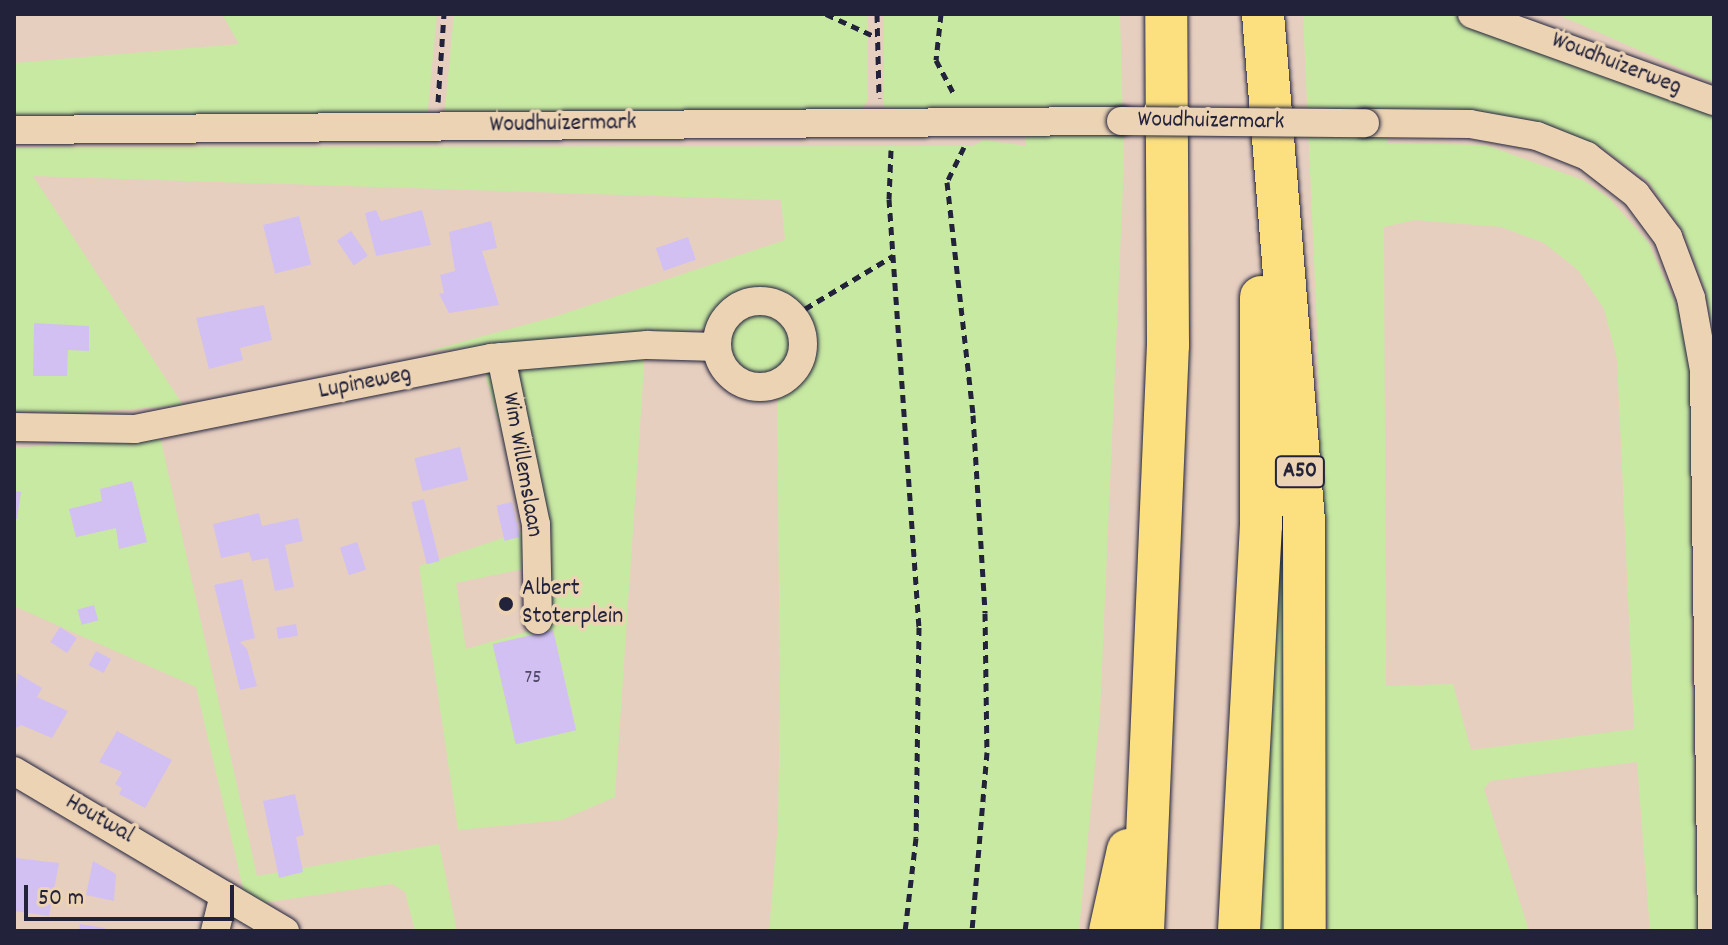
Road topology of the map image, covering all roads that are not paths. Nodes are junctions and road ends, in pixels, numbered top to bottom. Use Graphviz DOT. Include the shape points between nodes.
graph roads {
  1 [pos="1166,14"];
  2 [pos="1262,14"];
  3 [pos="1472,14"];
  4 [pos="1714,101"];
  5 [pos="14,130"];
  6 [pos="717,347"];
  7 [pos="501,357"];
  8 [pos="14,427"];
  9 [pos="538,620"];
  10 [pos="1710,632"];
  11 [pos="1156,736"];
  12 [pos="14,771"];
  13 [pos="224,895"];
  14 [pos="215,931"];
  15 [pos="285,931"];
  16 [pos="1110,931"];
  17 [pos="1143,931"];
  18 [pos="1239,931"];
  19 [pos="1305,931"];
  20 [pos="1712,931"];
  1 -- 11 [label="highway" via="1168,345"];
  2 -- 18 [label="highway, A50" via="1261,525"];
  2 -- 19 [label="highway, A50" via="1304,521"];
  3 -- 4 [label="street, Woudhuizerweg"];
  5 -- 10 [label="street, Woudhuizermark, bridge" via="1121,121 1470,124 1537,136 1600,165 1636,194 1668,237 1691,298 1704,370"];
  6 -- 6 [label="street" via="727,316 743,304 775,304 793,316 803,340 801,358 779,383 744,385 721,364"];
  6 -- 7 [label="street, Lupineweg" via="647,345"];
  7 -- 8 [label="street, Lupineweg" via="135,429"];
  7 -- 9 [label="street, Wim Willemslaan" via="536,524"];
  10 -- 20 [label="street, Woudhuizermark"];
  11 -- 16 [label="highway"];
  11 -- 17 [label="highway"];
  12 -- 13 [label="street, Houtwal"];
  13 -- 14 [label="street"];
  13 -- 15 [label="street, Houtwal"];
}
